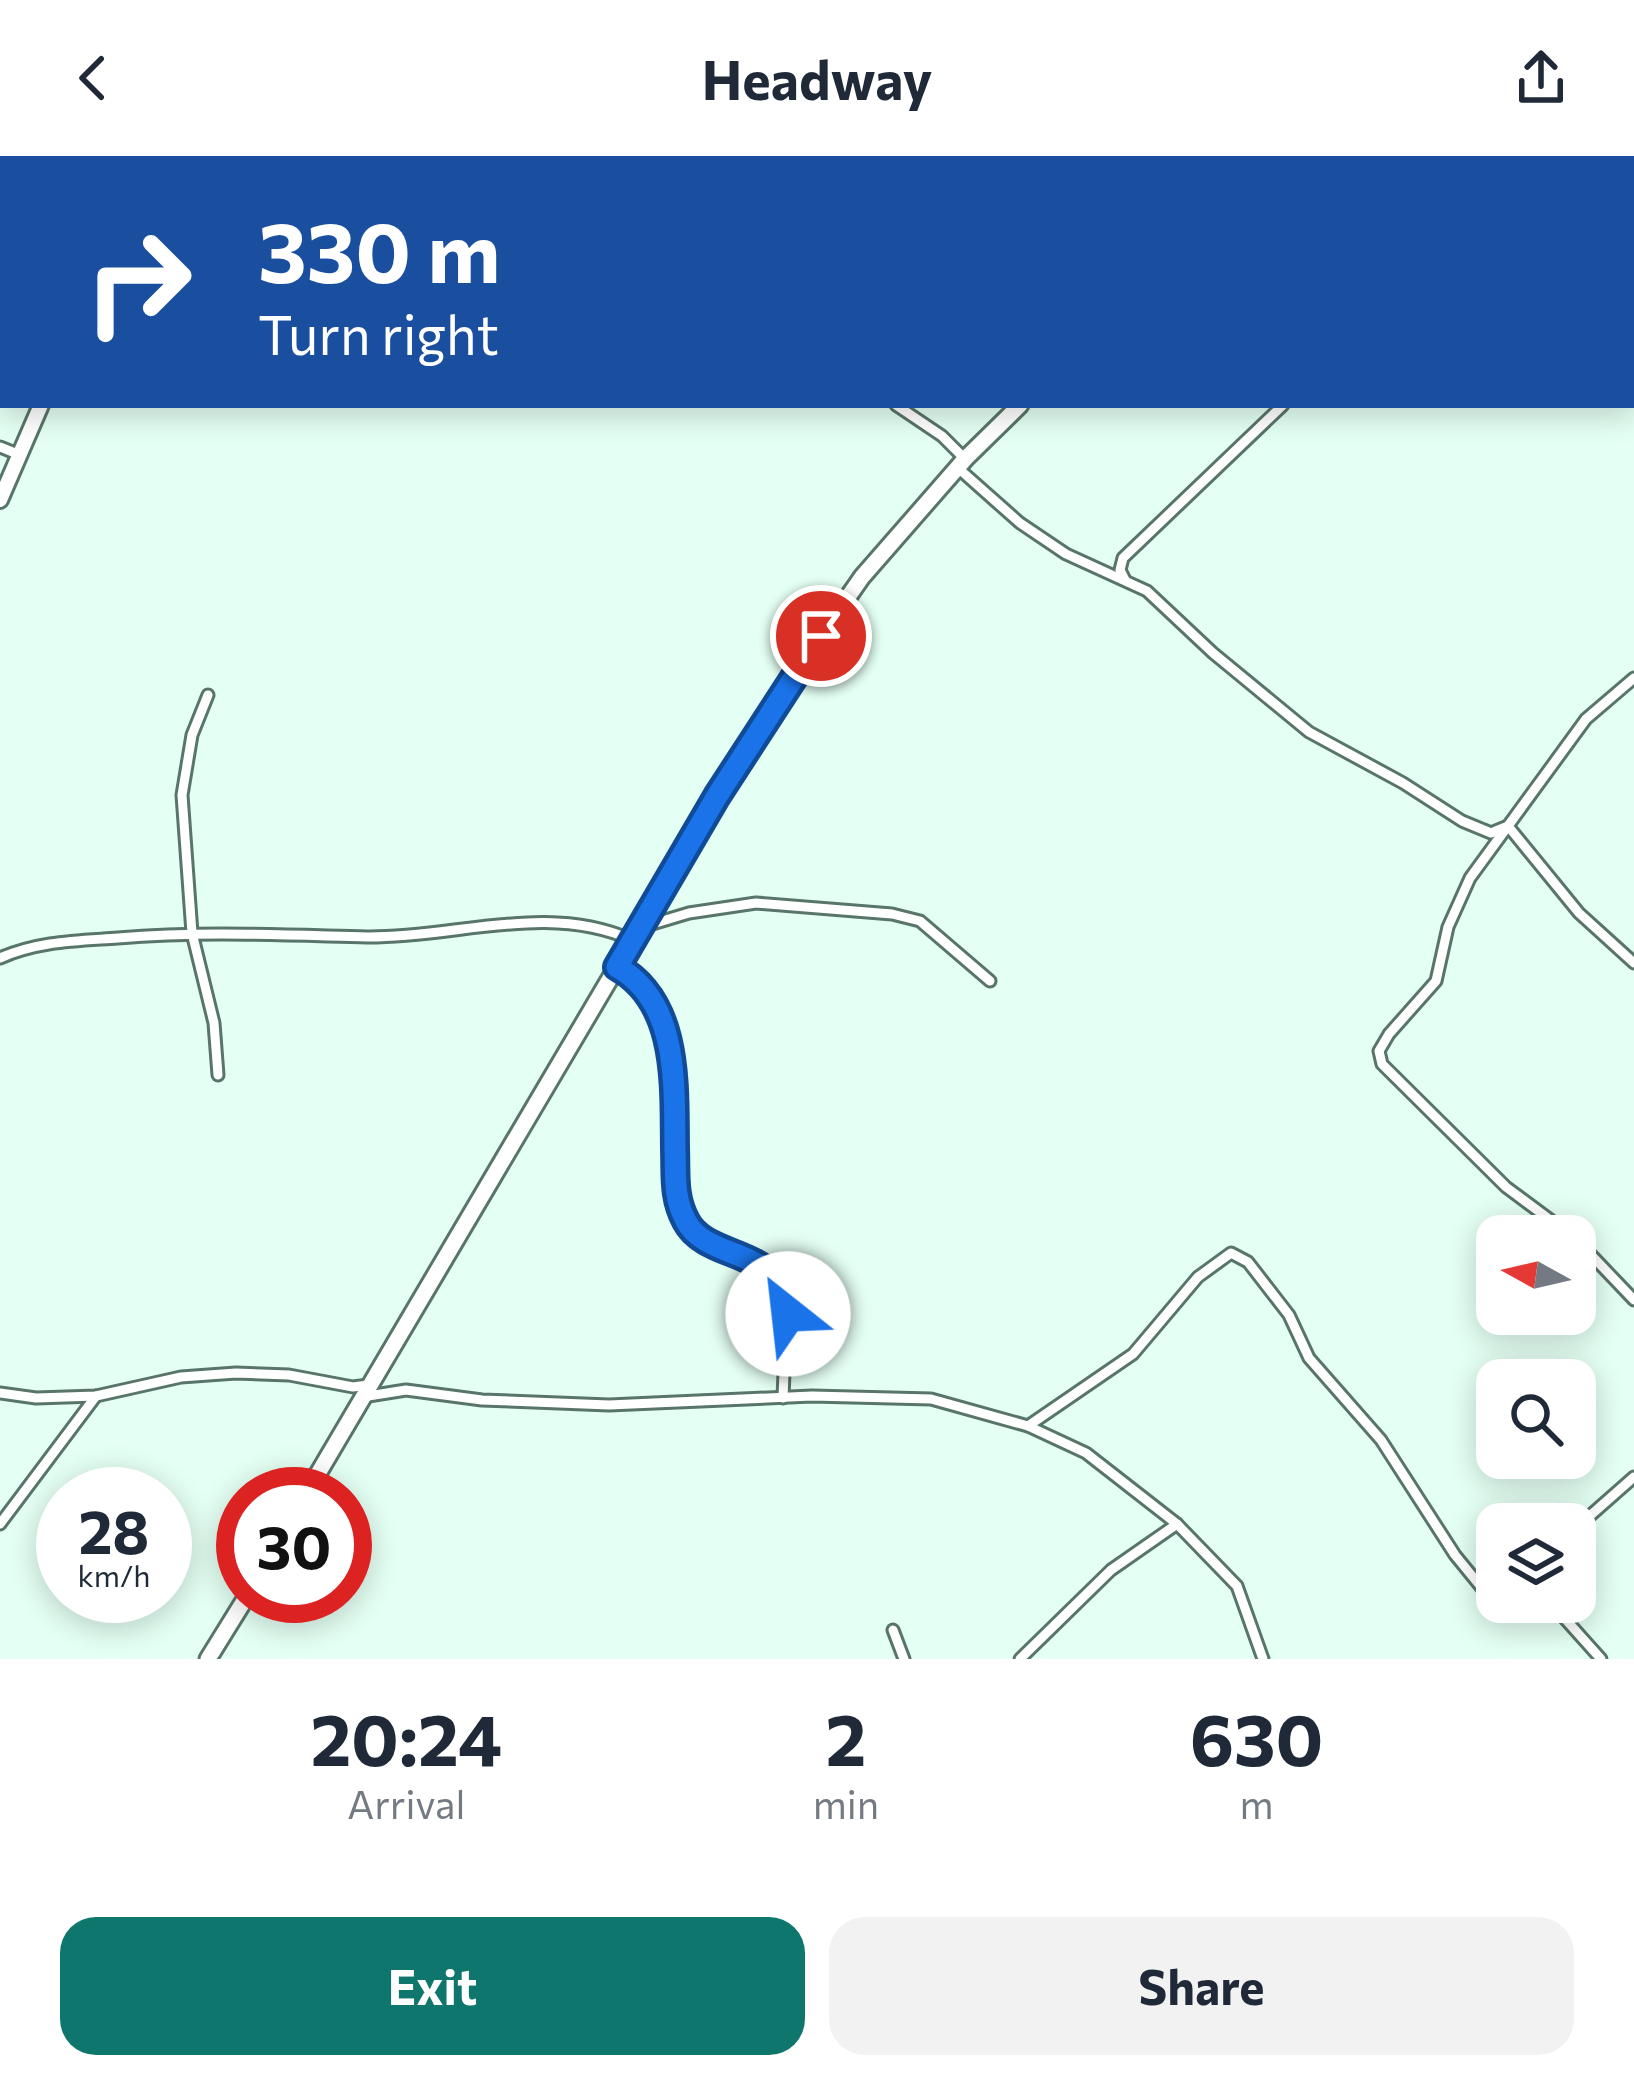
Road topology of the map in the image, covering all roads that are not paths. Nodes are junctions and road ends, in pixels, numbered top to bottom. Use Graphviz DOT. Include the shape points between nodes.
graph roads {
  1 [pos="40,408"];
  2 [pos="900,408"];
  3 [pos="1017,408"];
  4 [pos="1279,408"];
  5 [pos="0,447"];
  6 [pos="20,454"];
  7 [pos="961,463"];
  8 [pos="0,500"];
  9 [pos="1123,558"];
  10 [pos="1094,567"];
  11 [pos="1125,580"];
  12 [pos="1634,678"];
  13 [pos="208,695"];
  14 [pos="1508,826"];
  15 [pos="192,933"];
  16 [pos="636,934"];
  17 [pos="0,958"];
  18 [pos="1634,963"];
  19 [pos="617,967"];
  20 [pos="990,981"];
  21 [pos="218,1075"];
  22 [pos="1544,1215"];
  23 [pos="1596,1260"];
  24 [pos="1634,1300"];
  25 [pos="365,1391"];
  26 [pos="0,1393"];
  27 [pos="96,1396"];
  28 [pos="784,1398"];
  29 [pos="1028,1426"];
  30 [pos="321,1467"];
  31 [pos="1634,1477"];
  32 [pos="1596,1510"];
  33 [pos="0,1524"];
  34 [pos="1177,1524"];
  35 [pos="1476,1581"];
  36 [pos="230,1623"];
  37 [pos="1568,1623"];
  38 [pos="893,1630"];
  39 [pos="208,1659"];
  40 [pos="904,1659"];
  41 [pos="1020,1659"];
  42 [pos="1263,1659"];
  43 [pos="1600,1659"];
  1 -- 6 [label="street"];
  2 -- 7 [label="street" via="942,436"];
  3 -- 7 [label="main road"];
  4 -- 9 [label="street"];
  5 -- 6 [label="street"];
  6 -- 8 [label="street"];
  7 -- 10 [label="street" via="1020,523"];
  7 -- 16 [label="main road" via="862,577 800,666"];
  9 -- 10 [label="street"];
  9 -- 11 [label="street"];
  10 -- 11 [label="street"];
  11 -- 14 [label="street" via="1309,732 1462,820 1491,833"];
  12 -- 14 [label="street" via="1586,719"];
  13 -- 15 [label="street" via="182,795"];
  14 -- 18 [label="street" via="1579,913"];
  14 -- 22 [label="street" via="1464,889 1436,981 1381,1044 1380,1058 1506,1187"];
  15 -- 16 [label="street" via="374,937 563,922"];
  15 -- 17 [label="street" via="44,943"];
  15 -- 21 [label="street"];
  16 -- 19 [label="main road"];
  16 -- 20 [label="street" via="689,913 756,903 892,914 920,921"];
  19 -- 25 [label="main road"];
  19 -- 28 [label="street" via="654,998 663,1021 683,1217 701,1239 759,1264 784,1286"];
  23 -- 24 [label="street"];
  25 -- 27 [label="street" via="268,1372 201,1374"];
  25 -- 28 [label="street" via="609,1405"];
  25 -- 30 [label="main road"];
  26 -- 27 [label="street"];
  27 -- 33 [label="street"];
  28 -- 29 [label="street" via="931,1399"];
  29 -- 34 [label="street" via="1086,1453"];
  29 -- 35 [label="street" via="1133,1354 1198,1277 1232,1253 1288,1315 1309,1358 1381,1440"];
  31 -- 32 [label="street"];
  34 -- 41 [label="street" via="1111,1570"];
  34 -- 42 [label="street" via="1237,1586"];
  36 -- 39 [label="main road"];
  37 -- 43 [label="street"];
  38 -- 40 [label="street"];
}
